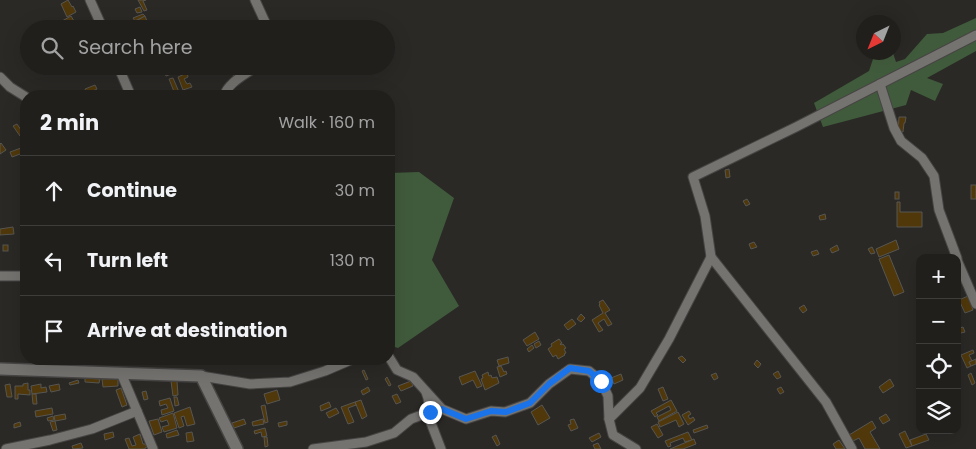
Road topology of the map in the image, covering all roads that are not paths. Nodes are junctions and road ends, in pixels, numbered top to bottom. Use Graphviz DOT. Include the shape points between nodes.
graph roads {
  1 [pos="90,0"];
  2 [pos="255,0"];
  3 [pos="98,20"];
  4 [pos="264,20"];
  5 [pos="976,35"];
  6 [pos="122,75"];
  7 [pos="244,75"];
  8 [pos="0,77"];
  9 [pos="880,84"];
  10 [pos="128,90"];
  11 [pos="226,90"];
  12 [pos="20,93"];
  13 [pos="955,254"];
  14 [pos="711,257"];
  15 [pos="961,268"];
  16 [pos="0,276"];
  17 [pos="20,276"];
  18 [pos="976,304"];
  19 [pos="338,365"];
  20 [pos="394,365"];
  21 [pos="0,369"];
  22 [pos="121,374"];
  23 [pos="201,376"];
  24 [pos="425,390"];
  25 [pos="442,409"];
  26 [pos="137,411"];
  27 [pos="430,412"];
  28 [pos="609,419"];
  29 [pos="6,449"];
  30 [pos="153,449"];
  31 [pos="237,449"];
  32 [pos="313,449"];
  33 [pos="441,449"];
  34 [pos="636,449"];
  35 [pos="852,449"];
  1 -- 3 [label="street"];
  2 -- 4 [label="street"];
  5 -- 9 [label="street"];
  6 -- 10 [label="street"];
  7 -- 11 [label="street"];
  8 -- 12 [label="street"];
  9 -- 13 [label="street" via="900,141 922,158 934,176 939,210"];
  9 -- 14 [label="street" via="693,177 705,216"];
  14 -- 28 [label="street" via="640,388"];
  14 -- 35 [label="street" via="826,402"];
  15 -- 18 [label="street"];
  16 -- 17 [label="street"];
  19 -- 23 [label="street" via="290,382 250,384"];
  20 -- 24 [label="street" via="397,370 413,377"];
  21 -- 22 [label="street"];
  22 -- 23 [label="street"];
  22 -- 26 [label="street"];
  23 -- 31 [label="street"];
  24 -- 25 [label="street"];
  24 -- 27 [label="street"];
  25 -- 27 [label="street"];
  25 -- 28 [label="street" via="466,419 491,411 506,412 530,403 570,368 589,371 601,381 608,396"];
  26 -- 29 [label="street" via="92,429"];
  26 -- 30 [label="street"];
  27 -- 32 [label="street" via="411,419 394,433 366,442"];
  27 -- 33 [label="street"];
  28 -- 34 [label="street" via="613,435"];
}
